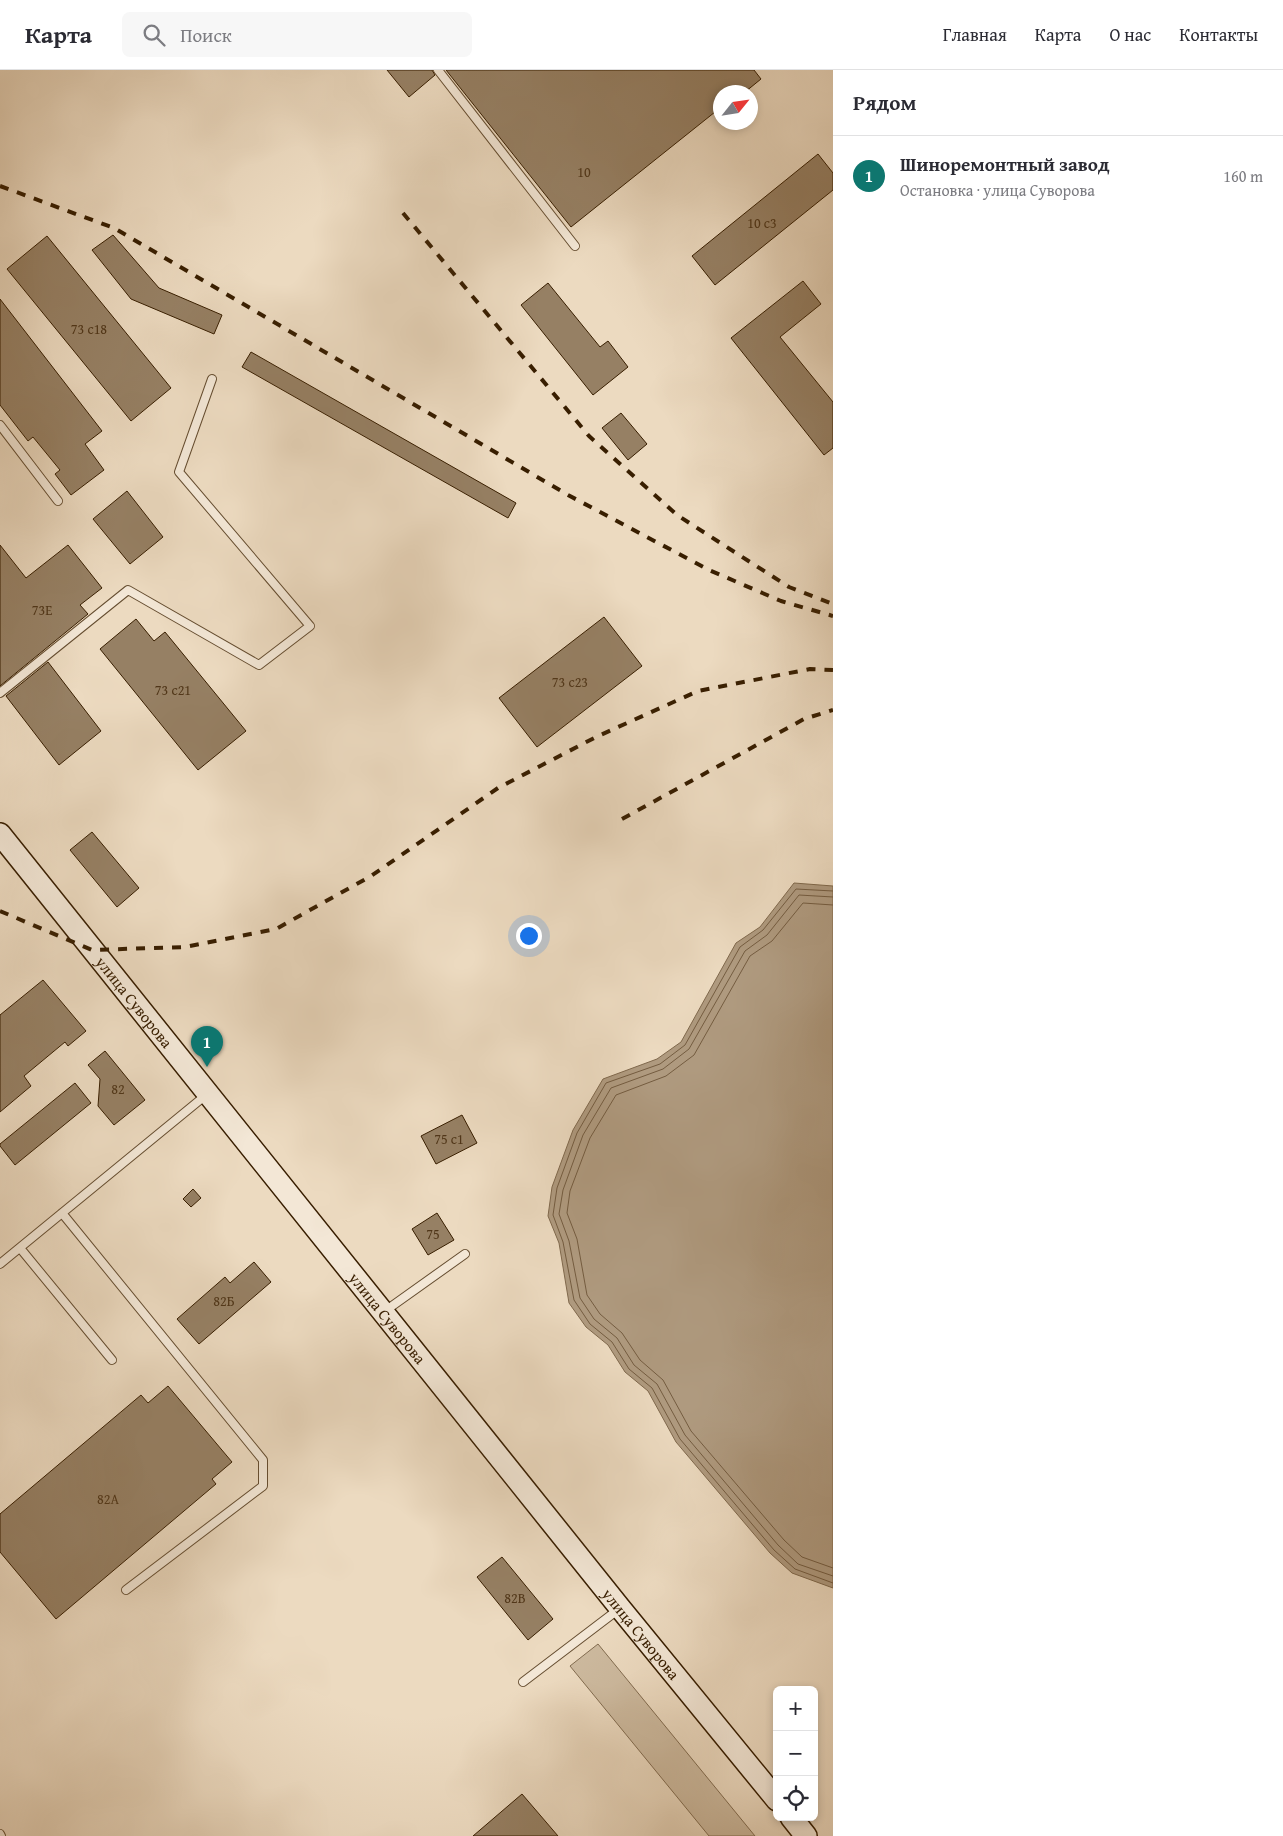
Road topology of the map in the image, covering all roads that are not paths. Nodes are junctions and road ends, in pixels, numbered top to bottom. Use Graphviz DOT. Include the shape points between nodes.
graph roads {
  1 [pos="438,70"];
  2 [pos="575,246"];
  3 [pos="212,379"];
  4 [pos="0,425"];
  5 [pos="58,501"];
  6 [pos="0,693"];
  7 [pos="0,834"];
  8 [pos="208,1094"];
  9 [pos="62,1213"];
  10 [pos="20,1248"];
  11 [pos="465,1254"];
  12 [pos="0,1264"];
  13 [pos="384,1312"];
  14 [pos="112,1360"];
  15 [pos="126,1590"];
  16 [pos="620,1608"];
  17 [pos="522,1682"];
  18 [pos="773,1795"];
  19 [pos="793,1821"];
  20 [pos="806,1836"];
  1 -- 2 [label="lane"];
  3 -- 6 [label="lane" via="179,472 310,626 259,665 128,590"];
  4 -- 5 [label="lane"];
  7 -- 8 [label="main road, улица Суворова"];
  8 -- 9 [label="lane"];
  8 -- 13 [label="main road, улица Суворова"];
  9 -- 10 [label="lane"];
  9 -- 15 [label="lane" via="263,1460 263,1486"];
  10 -- 12 [label="lane"];
  10 -- 14 [label="lane"];
  11 -- 13 [label="lane"];
  13 -- 16 [label="main road, улица Суворова"];
  16 -- 17 [label="lane"];
  16 -- 18 [label="main road, улица Суворова"];
  19 -- 20 [label="main road"];
}
